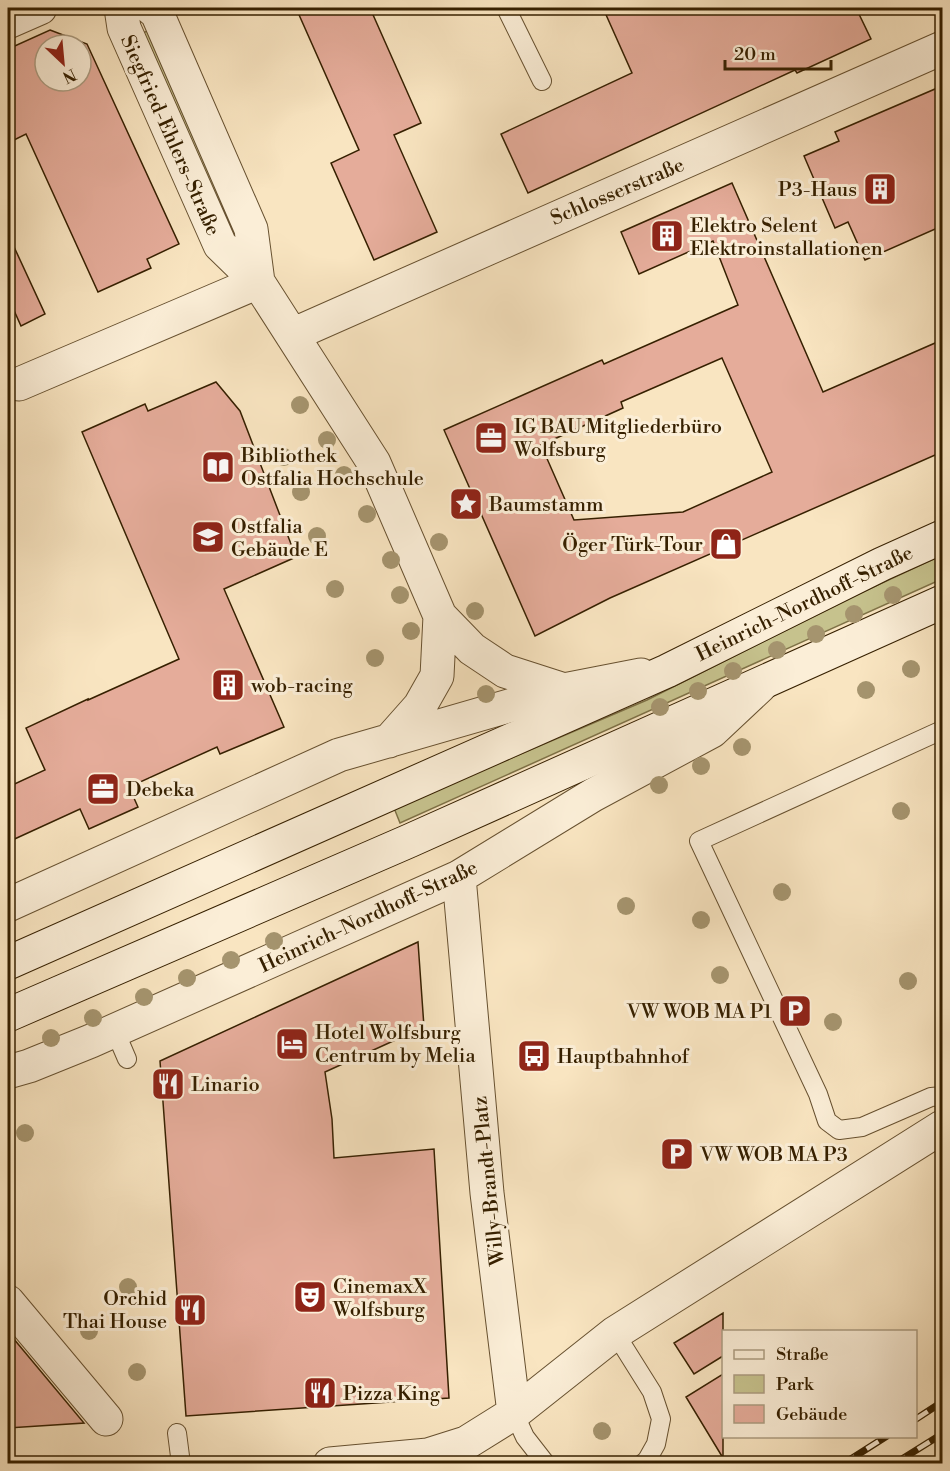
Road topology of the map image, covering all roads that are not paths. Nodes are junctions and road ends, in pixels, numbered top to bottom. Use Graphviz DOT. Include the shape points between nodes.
graph roads {
  1 [pos="40,8"];
  2 [pos="121,8"];
  3 [pos="151,8"];
  4 [pos="506,8"];
  5 [pos="8,22"];
  6 [pos="942,48"];
  7 [pos="542,81"];
  8 [pos="258,282"];
  9 [pos="292,335"];
  10 [pos="19,384"];
  11 [pos="942,537"];
  12 [pos="942,602"];
  13 [pos="440,616"];
  14 [pos="667,671"];
  15 [pos="766,681"];
  16 [pos="564,690"];
  17 [pos="942,730"];
  18 [pos="389,741"];
  19 [pos="459,877"];
  20 [pos="8,905"];
  21 [pos="8,963"];
  22 [pos="8,1015"];
  23 [pos="8,1072"];
  24 [pos="942,1096"];
  25 [pos="942,1127"];
  26 [pos="8,1302"];
  27 [pos="615,1333"];
  28 [pos="514,1413"];
  29 [pos="106,1419"];
  30 [pos="177,1433"];
  31 [pos="181,1464"];
  32 [pos="330,1464"];
  33 [pos="546,1464"];
  34 [pos="642,1464"];
  1 -- 5 [label="street"];
  2 -- 8 [label="street, Siegfried-Ehlers-Straße" via="124,28 220,245"];
  3 -- 8 [label="street, Siegfried-Ehlers-Straße" via="157,13 251,229"];
  4 -- 7 [label="lane"];
  6 -- 9 [label="street, Schlosserstraße"];
  8 -- 9 [label="street, Siegfried-Ehlers-Straße"];
  8 -- 10 [label="street"];
  9 -- 13 [label="street, Siegfried-Ehlers-Straße" via="374,463"];
  11 -- 14 [label="street, Heinrich-Nordhoff-Straße"];
  12 -- 15 [label="street, Heinrich-Nordhoff-Straße"];
  13 -- 16 [label="street, Siegfried-Ehlers-Straße" via="472,649 506,671"];
  13 -- 18 [label="street, Siegfried-Ehlers-Straße" via="436,676 420,706"];
  14 -- 16 [label="street, Heinrich-Nordhoff-Straße"];
  14 -- 21 [label="street, Heinrich-Nordhoff-Straße"];
  15 -- 19 [label="street, Heinrich-Nordhoff-Straße" via="712,731 593,795"];
  15 -- 22 [label="street, Heinrich-Nordhoff-Straße"];
  16 -- 18 [label="street, Heinrich-Nordhoff-Straße"];
  17 -- 24 [label="lane" via="699,840 827,1120 839,1130 862,1127 931,1096"];
  18 -- 20 [label="street, Heinrich-Nordhoff-Straße" via="339,755"];
  19 -- 23 [label="street, Heinrich-Nordhoff-Straße" via="121,1045"];
  19 -- 28 [label="street, Willy-Brandt-Platz" via="487,1193"];
  25 -- 27 [label="street"];
  26 -- 29 [label="street"];
  27 -- 28 [label="street"];
  27 -- 34 [label="lane" via="652,1392 661,1419 656,1443"];
  28 -- 32 [label="street" via="466,1443 428,1455"];
  28 -- 33 [label="lane" via="525,1437"];
  30 -- 31 [label="lane"];
}
